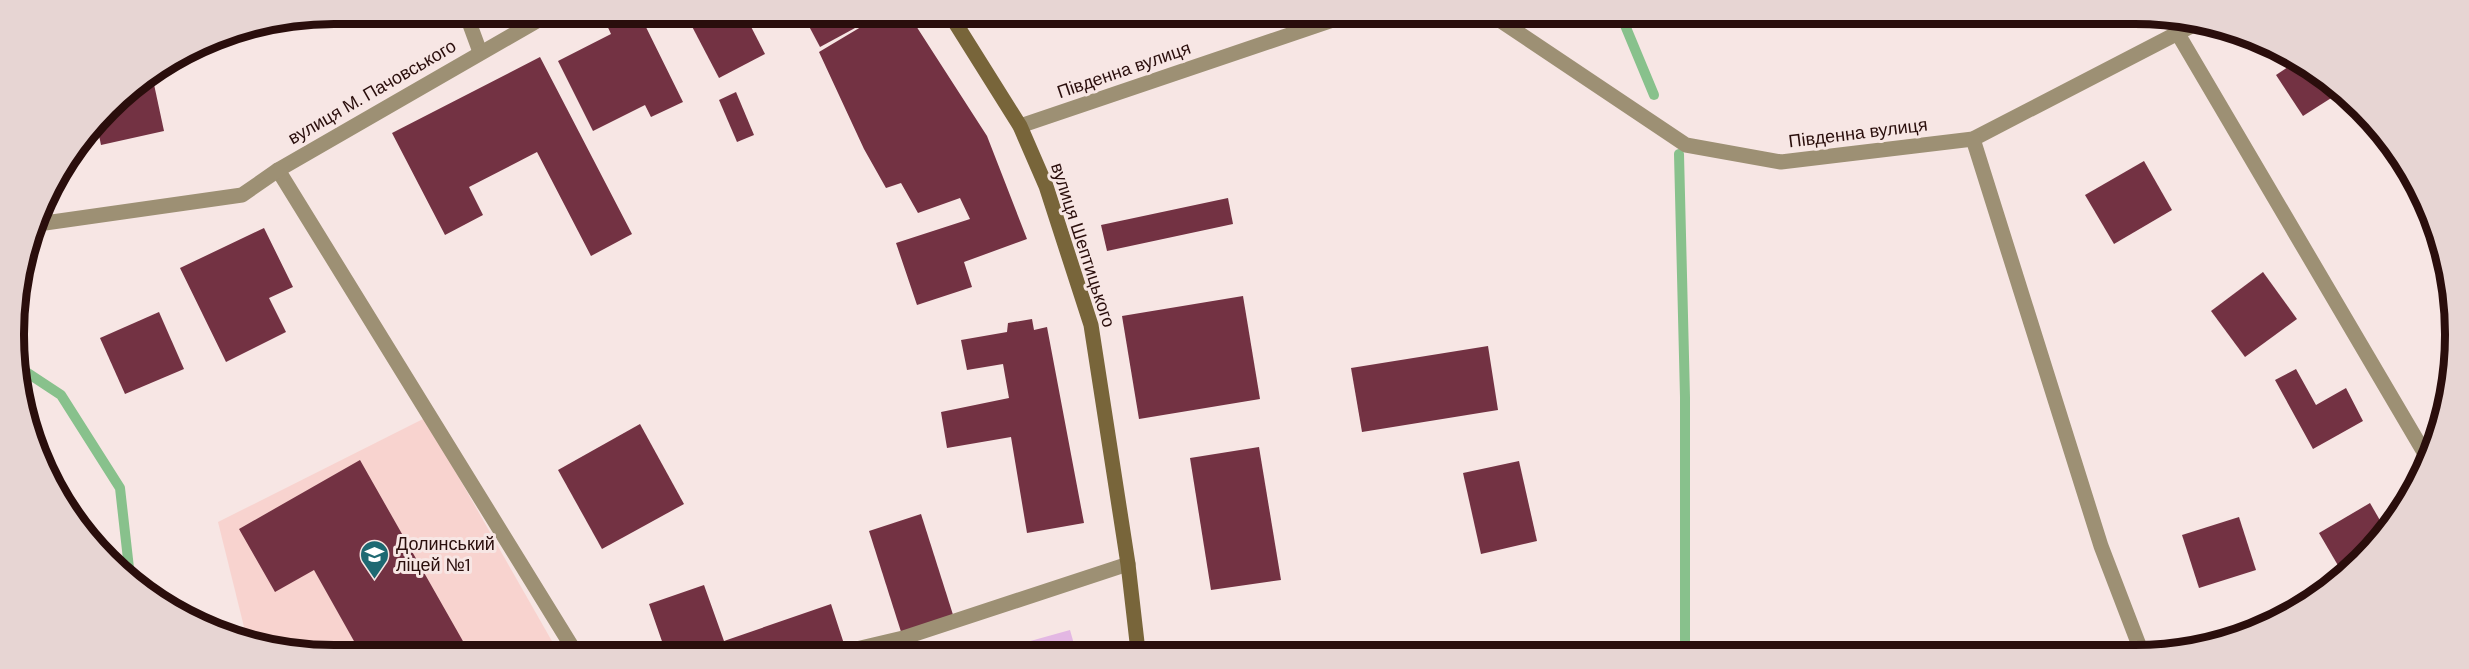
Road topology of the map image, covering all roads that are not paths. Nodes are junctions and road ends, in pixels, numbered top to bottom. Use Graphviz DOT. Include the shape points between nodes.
graph roads {
  1 [pos="470,24"];
  2 [pos="531,24"];
  3 [pos="957,24"];
  4 [pos="1321,24"];
  5 [pos="1505,24"];
  6 [pos="2187,29"];
  7 [pos="2178,34"];
  8 [pos="480,52"];
  9 [pos="1020,126"];
  10 [pos="1973,139"];
  11 [pos="278,170"];
  12 [pos="45,223"];
  13 [pos="2422,450"];
  14 [pos="1128,564"];
  15 [pos="571,645"];
  16 [pos="871,645"];
  17 [pos="1137,645"];
  18 [pos="2139,645"];
  1 -- 8 [label="street"];
  2 -- 8 [label="street, вулиця М. Пачовського"];
  3 -- 9 [label="street, вулиця Шептицького"];
  4 -- 9 [label="street, Південна вулиця"];
  5 -- 10 [label="street, Південна вулиця" via="1686,146 1781,162"];
  6 -- 7 [label="street, Південна вулиця"];
  7 -- 10 [label="street, Південна вулиця"];
  7 -- 13 [label="street"];
  8 -- 11 [label="street, вулиця М. Пачовського"];
  9 -- 14 [label="street, вулиця Шептицького" via="1046,186 1091,326"];
  10 -- 18 [label="street" via="2102,546"];
  11 -- 12 [label="street, вулиця М. Пачовського" via="242,195"];
  11 -- 15 [label="street"];
  14 -- 16 [label="street"];
  14 -- 17 [label="street, вулиця Шептицького"];
}
